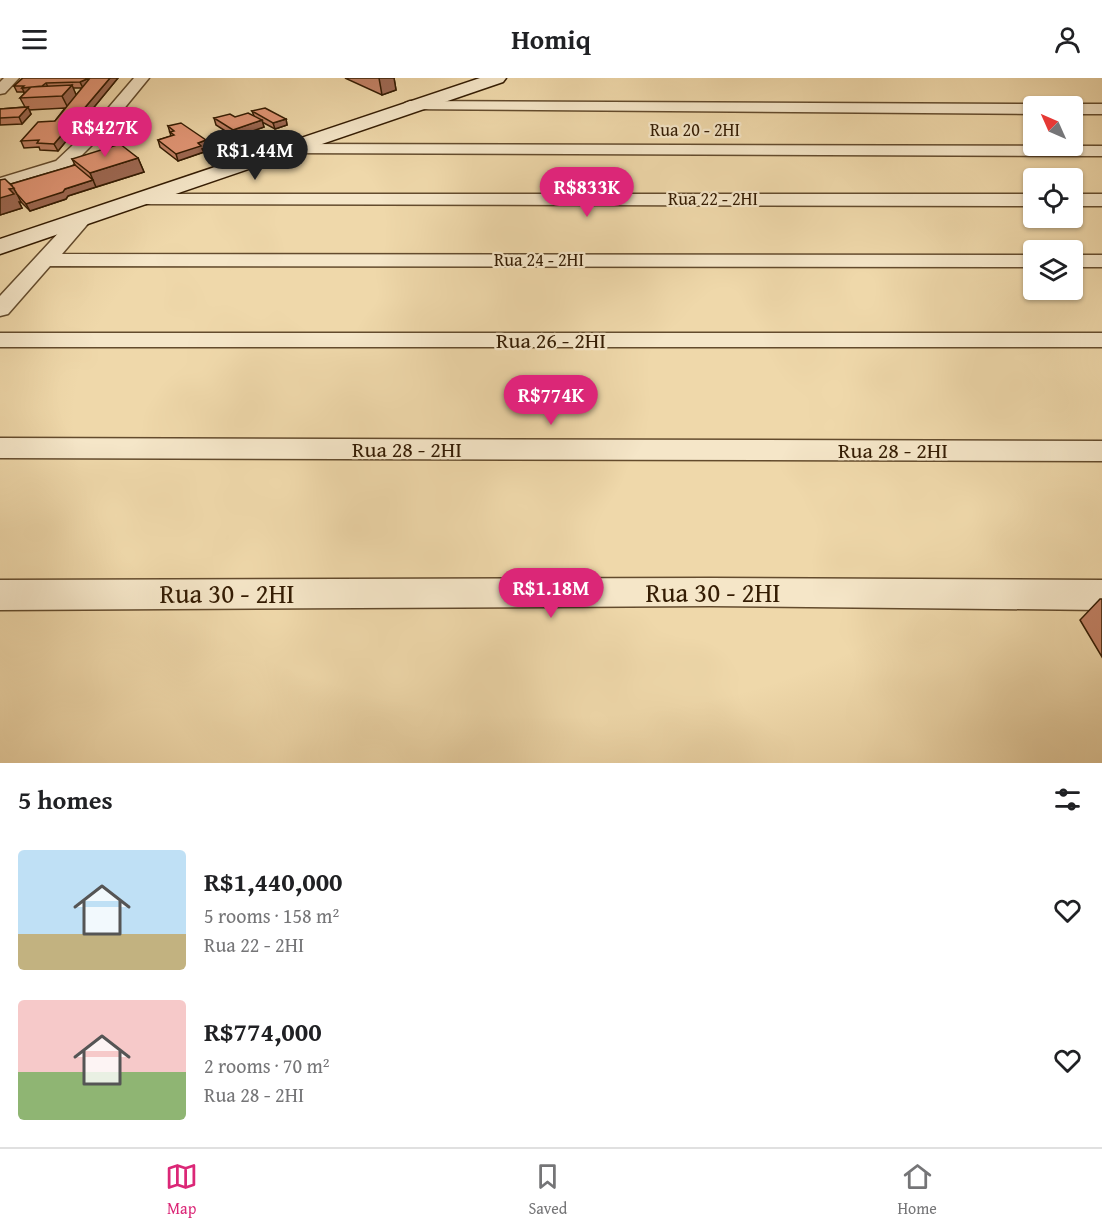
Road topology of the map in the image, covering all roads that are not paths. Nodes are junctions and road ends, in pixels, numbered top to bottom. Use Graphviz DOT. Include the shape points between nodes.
graph roads {
  1 [pos="12,78"];
  2 [pos="142,78"];
  3 [pos="454,78"];
  4 [pos="482,78"];
  5 [pos="497,78"];
  6 [pos="0,90"];
  7 [pos="410,106"];
  8 [pos="1023,109"];
  9 [pos="1083,109"];
  10 [pos="1102,109"];
  11 [pos="276,146"];
  12 [pos="1102,151"];
  13 [pos="216,166"];
  14 [pos="0,184"];
  15 [pos="141,200"];
  16 [pos="1023,200"];
  17 [pos="1083,200"];
  18 [pos="1102,200"];
  19 [pos="82,219"];
  20 [pos="0,242"];
  21 [pos="44,260"];
  22 [pos="1023,261"];
  23 [pos="1083,261"];
  24 [pos="1102,261"];
  25 [pos="10,285"];
  26 [pos="0,309"];
  27 [pos="0,340"];
  28 [pos="1102,340"];
  29 [pos="0,448"];
  30 [pos="1102,451"];
  31 [pos="0,595"];
  32 [pos="1102,595"];
  1 -- 6 [label="street"];
  2 -- 14 [label="street" via="62,165"];
  3 -- 11 [label="street"];
  4 -- 11 [label="street"];
  5 -- 7 [label="street"];
  7 -- 8 [label="street"];
  7 -- 11 [label="street"];
  9 -- 10 [label="street"];
  11 -- 12 [label="street, Rua 20 - 2HI"];
  11 -- 13 [label="street"];
  13 -- 15 [label="street"];
  13 -- 20 [label="street"];
  15 -- 16 [label="street, Rua 22 - 2HI"];
  15 -- 19 [label="street"];
  17 -- 18 [label="street"];
  19 -- 20 [label="street"];
  19 -- 21 [label="street"];
  21 -- 22 [label="street, Rua 24 - 2HI"];
  21 -- 25 [label="street"];
  23 -- 24 [label="street"];
  25 -- 26 [label="street"];
  27 -- 28 [label="street, Rua 26 - 2HI"];
  29 -- 30 [label="street, Rua 28 - 2HI"];
  31 -- 32 [label="street, Rua 30 - 2HI"];
}
